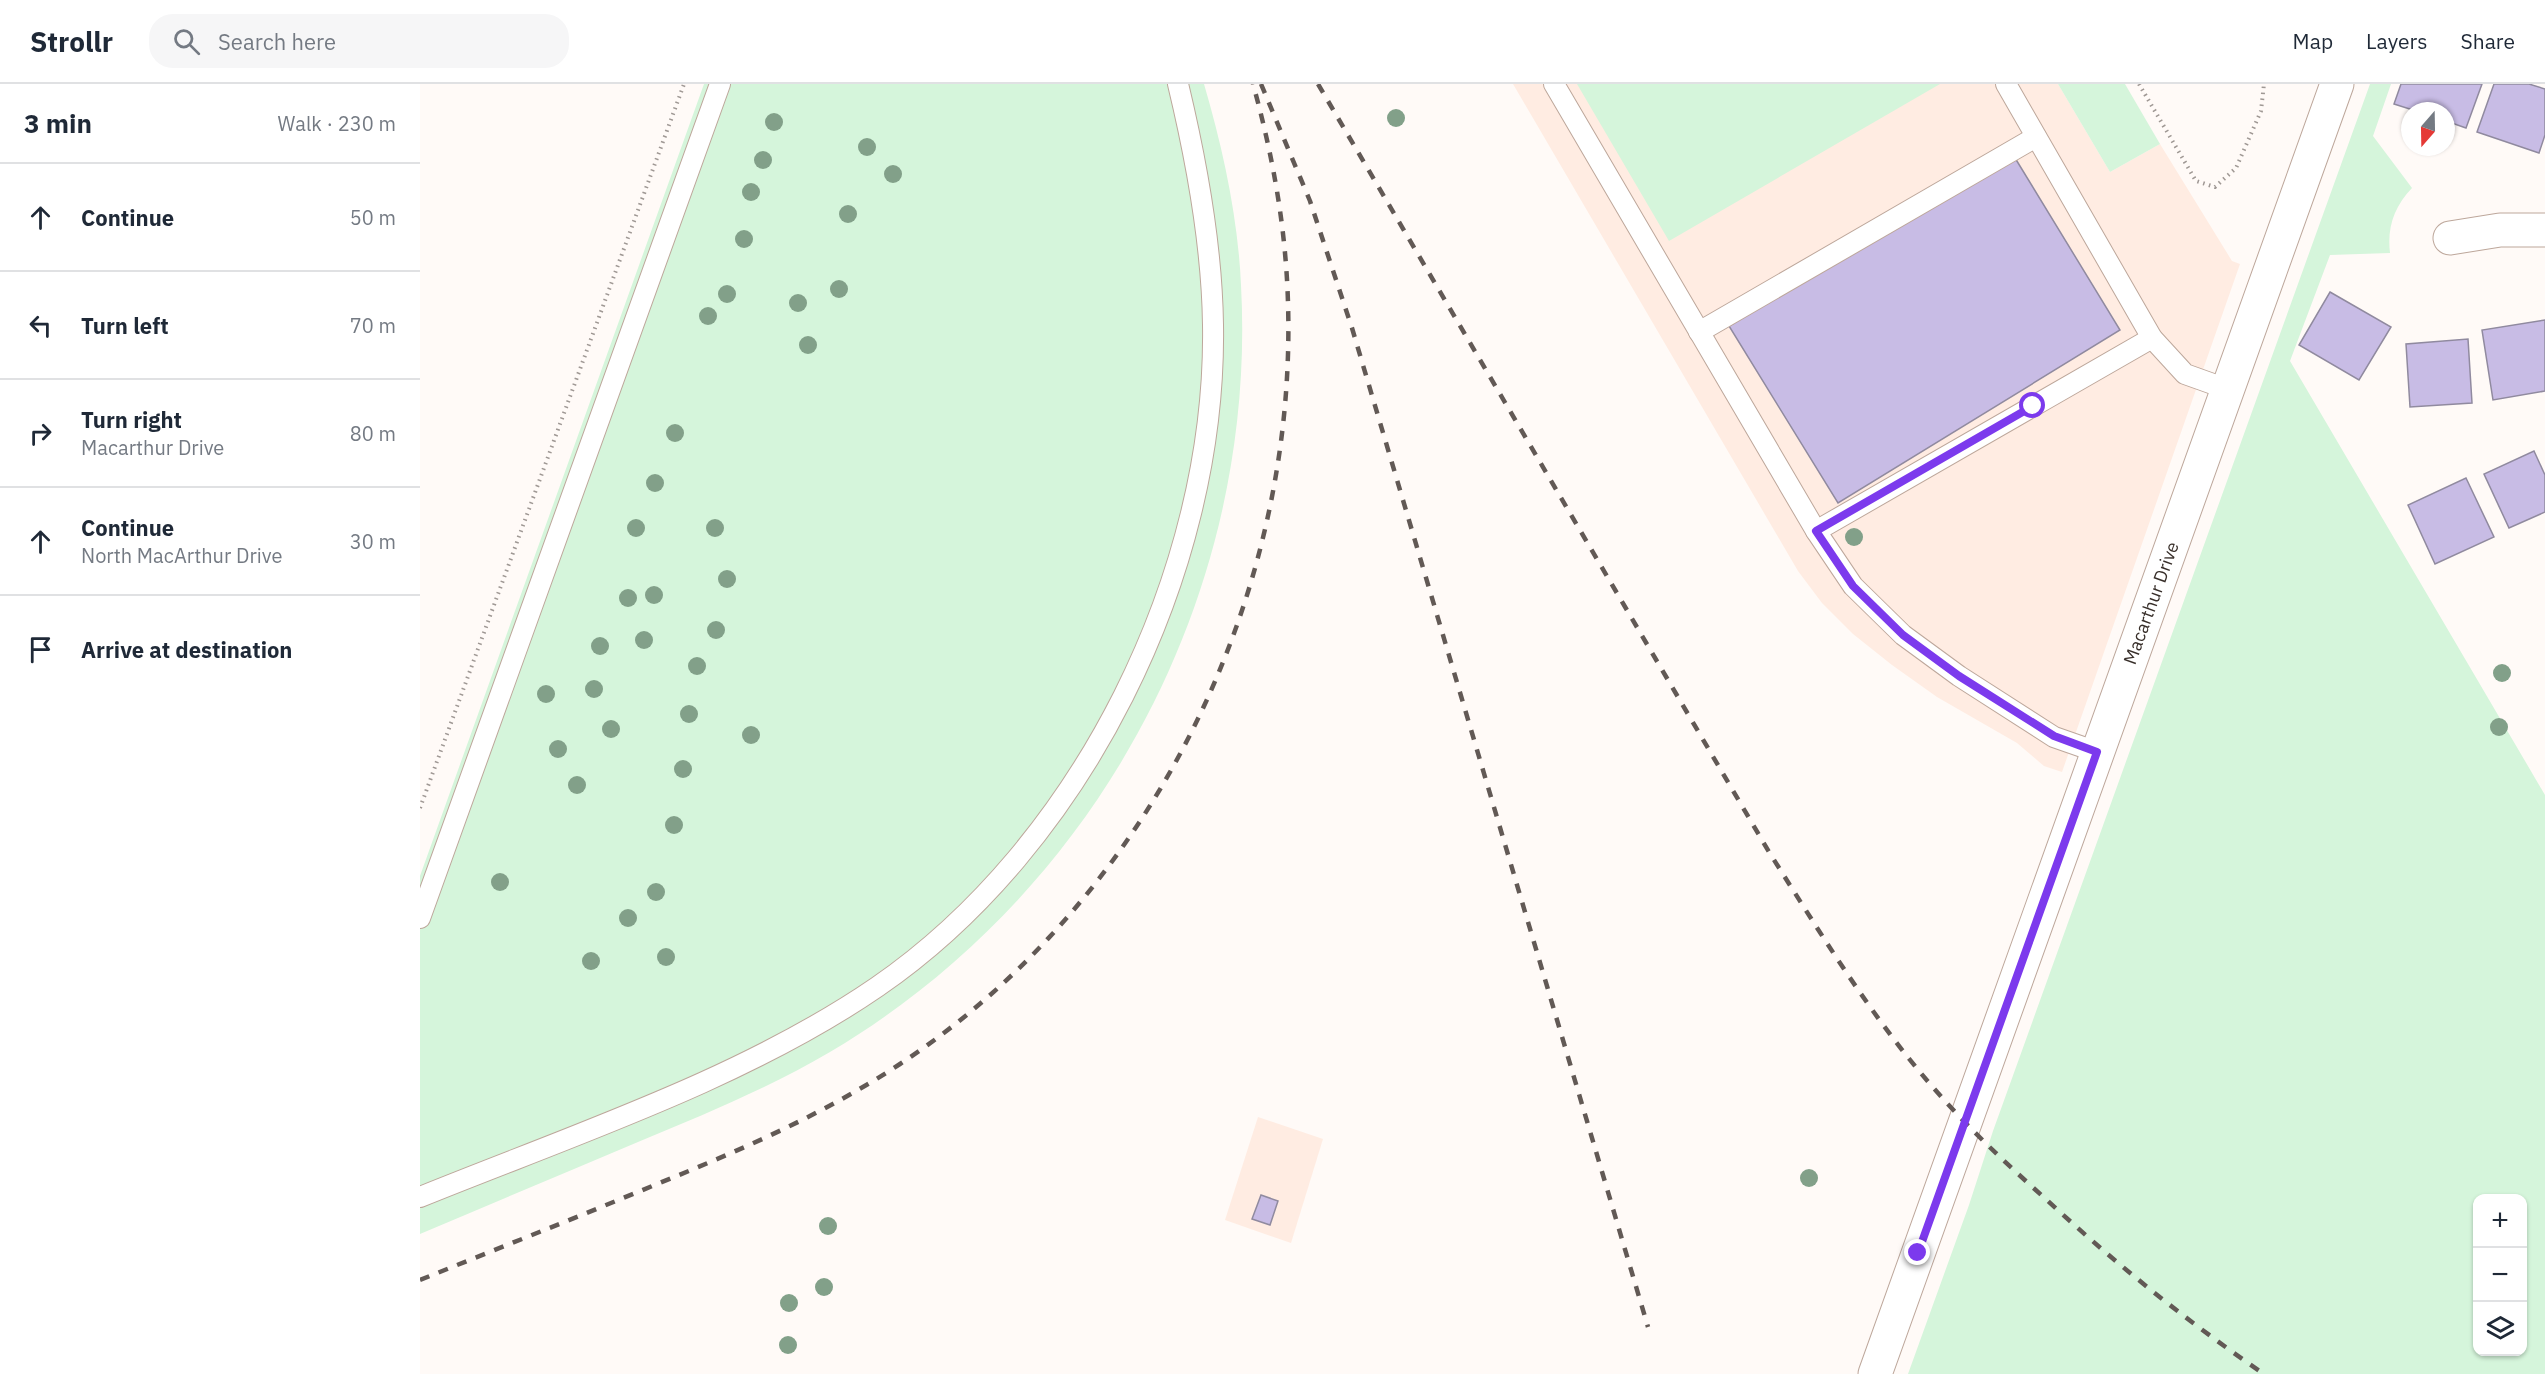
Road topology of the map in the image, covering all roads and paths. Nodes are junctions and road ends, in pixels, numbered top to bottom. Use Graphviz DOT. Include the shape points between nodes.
graph roads {
  1 [pos="684,84"];
  2 [pos="720,84"];
  3 [pos="1178,84"];
  4 [pos="1554,84"];
  5 [pos="2006,84"];
  6 [pos="2139,84"];
  7 [pos="2264,84"];
  8 [pos="2337,84"];
  9 [pos="2036,137"];
  10 [pos="2545,230"];
  11 [pos="2450,238"];
  12 [pos="1699,332"];
  13 [pos="2152,338"];
  14 [pos="2228,388"];
  15 [pos="1816,531"];
  16 [pos="2097,752"];
  17 [pos="420,808"];
  18 [pos="420,918"];
  19 [pos="421,1196"];
  20 [pos="1875,1374"];
  1 -- 17 [label="path"];
  2 -- 18 [label="lane"];
  3 -- 19 [label="lane" via="1209,247 1213,326 1211,400 1198,487 1178,567 1150,640 1108,727 1052,814 984,896 944,934 878,986 813,1027 665,1098"];
  4 -- 12 [label="lane"];
  5 -- 9 [label="lane"];
  6 -- 7 [label="path" via="2196,181 2215,187 2236,168 2261,111"];
  8 -- 14 [label="main road, Macarthur Drive"];
  9 -- 12 [label="lane"];
  9 -- 13 [label="lane"];
  10 -- 11 [label="main road" via="2500,230"];
  12 -- 15 [label="lane"];
  13 -- 14 [label="lane" via="2185,374"];
  13 -- 15 [label="lane"];
  14 -- 16 [label="main road, Macarthur Drive"];
  15 -- 16 [label="lane" via="1853,586 1903,635 2054,736"];
  16 -- 20 [label="main road, Macarthur Drive"];
}
